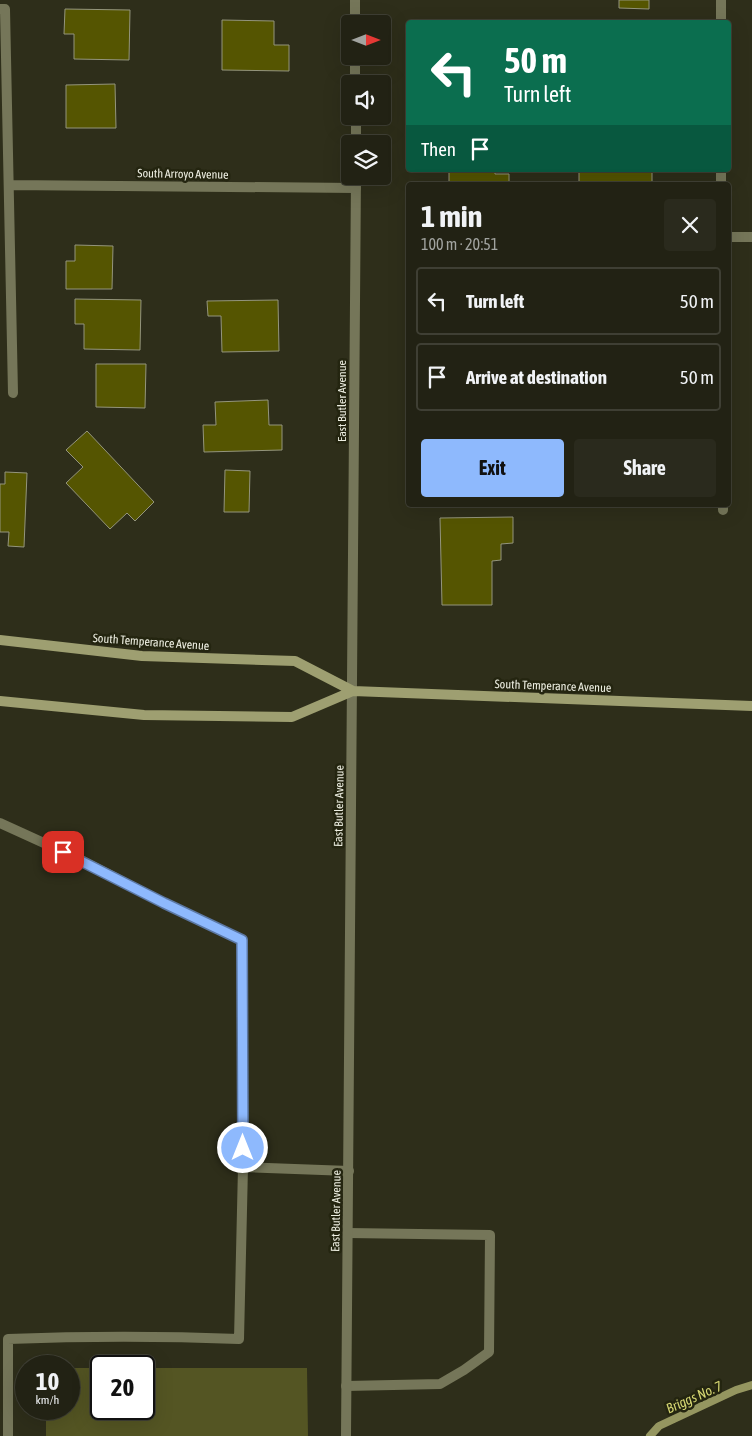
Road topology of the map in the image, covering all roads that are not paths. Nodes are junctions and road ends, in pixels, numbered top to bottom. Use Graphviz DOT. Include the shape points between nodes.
graph roads {
  1 [pos="354,0"];
  2 [pos="721,0"];
  3 [pos="2,9"];
  4 [pos="355,15"];
  5 [pos="721,20"];
  6 [pos="9,185"];
  7 [pos="356,188"];
  8 [pos="752,237"];
  9 [pos="731,238"];
  10 [pos="13,392"];
  11 [pos="0,640"];
  12 [pos="353,691"];
  13 [pos="0,701"];
  14 [pos="752,706"];
  15 [pos="0,824"];
  16 [pos="243,1167"];
  17 [pos="349,1172"];
  18 [pos="348,1233"];
  19 [pos="346,1386"];
  20 [pos="8,1436"];
  21 [pos="346,1436"];
  1 -- 4 [label="street"];
  2 -- 5 [label="street"];
  3 -- 6 [label="street"];
  6 -- 7 [label="street, South Arroyo Avenue"];
  6 -- 10 [label="street"];
  7 -- 12 [label="street, East Butler Avenue"];
  8 -- 9 [label="street"];
  11 -- 12 [label="main road, South Temperance Avenue" via="142,656 295,662"];
  12 -- 13 [label="main road, South Temperance Avenue" via="292,717 144,715"];
  12 -- 14 [label="main road, South Temperance Avenue"];
  12 -- 17 [label="street, East Butler Avenue"];
  15 -- 16 [label="street" via="79,859 242,940"];
  16 -- 17 [label="street"];
  16 -- 20 [label="street" via="239,1339 160,1336 8,1339"];
  17 -- 18 [label="street, East Butler Avenue"];
  18 -- 19 [label="street, East Butler Avenue"];
  18 -- 19 [label="street" via="490,1235 489,1352 440,1384"];
  19 -- 21 [label="street, East Butler Avenue"];
}
